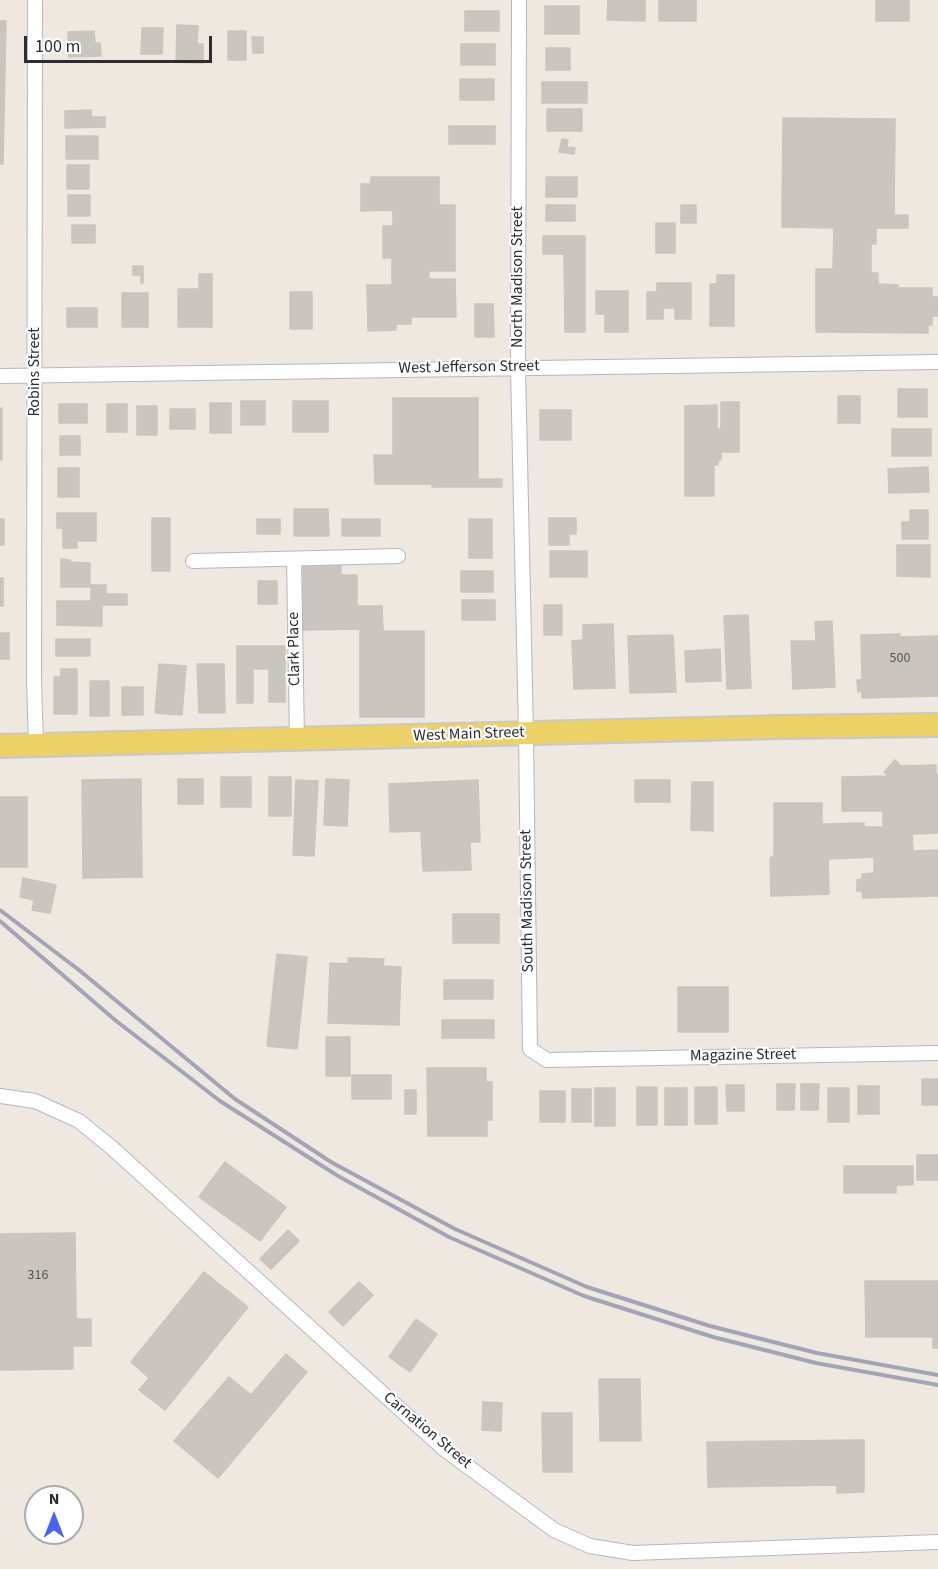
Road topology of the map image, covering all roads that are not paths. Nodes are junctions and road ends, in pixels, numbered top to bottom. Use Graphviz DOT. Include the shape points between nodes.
graph roads {
  1 [pos="35,0"];
  2 [pos="519,0"];
  3 [pos="938,362"];
  4 [pos="518,367"];
  5 [pos="0,376"];
  6 [pos="35,376"];
  7 [pos="398,556"];
  8 [pos="294,559"];
  9 [pos="193,561"];
  10 [pos="938,725"];
  11 [pos="526,733"];
  12 [pos="297,740"];
  13 [pos="36,744"];
  14 [pos="0,746"];
  15 [pos="938,1053"];
  16 [pos="547,1060"];
  17 [pos="0,1096"];
  18 [pos="938,1542"];
  1 -- 6 [label="street, Robins Street"];
  2 -- 4 [label="street, North Madison Street"];
  3 -- 4 [label="street, West Jefferson Street"];
  4 -- 6 [label="street, West Jefferson Street"];
  4 -- 11 [label="street, North Madison Street"];
  5 -- 6 [label="street, West Jefferson Street"];
  6 -- 13 [label="street, Robins Street"];
  7 -- 8 [label="street"];
  8 -- 9 [label="street"];
  8 -- 12 [label="street, Clark Place"];
  10 -- 11 [label="main road, West Main Street"];
  11 -- 12 [label="main road, West Main Street"];
  11 -- 16 [label="street, South Madison Street" via="530,1049"];
  12 -- 13 [label="main road, West Main Street"];
  13 -- 14 [label="main road, West Main Street"];
  15 -- 16 [label="street, Magazine Street"];
  17 -- 18 [label="street, Carnation Street" via="35,1101 79,1121 444,1449 554,1530 590,1546 633,1553"];
}
